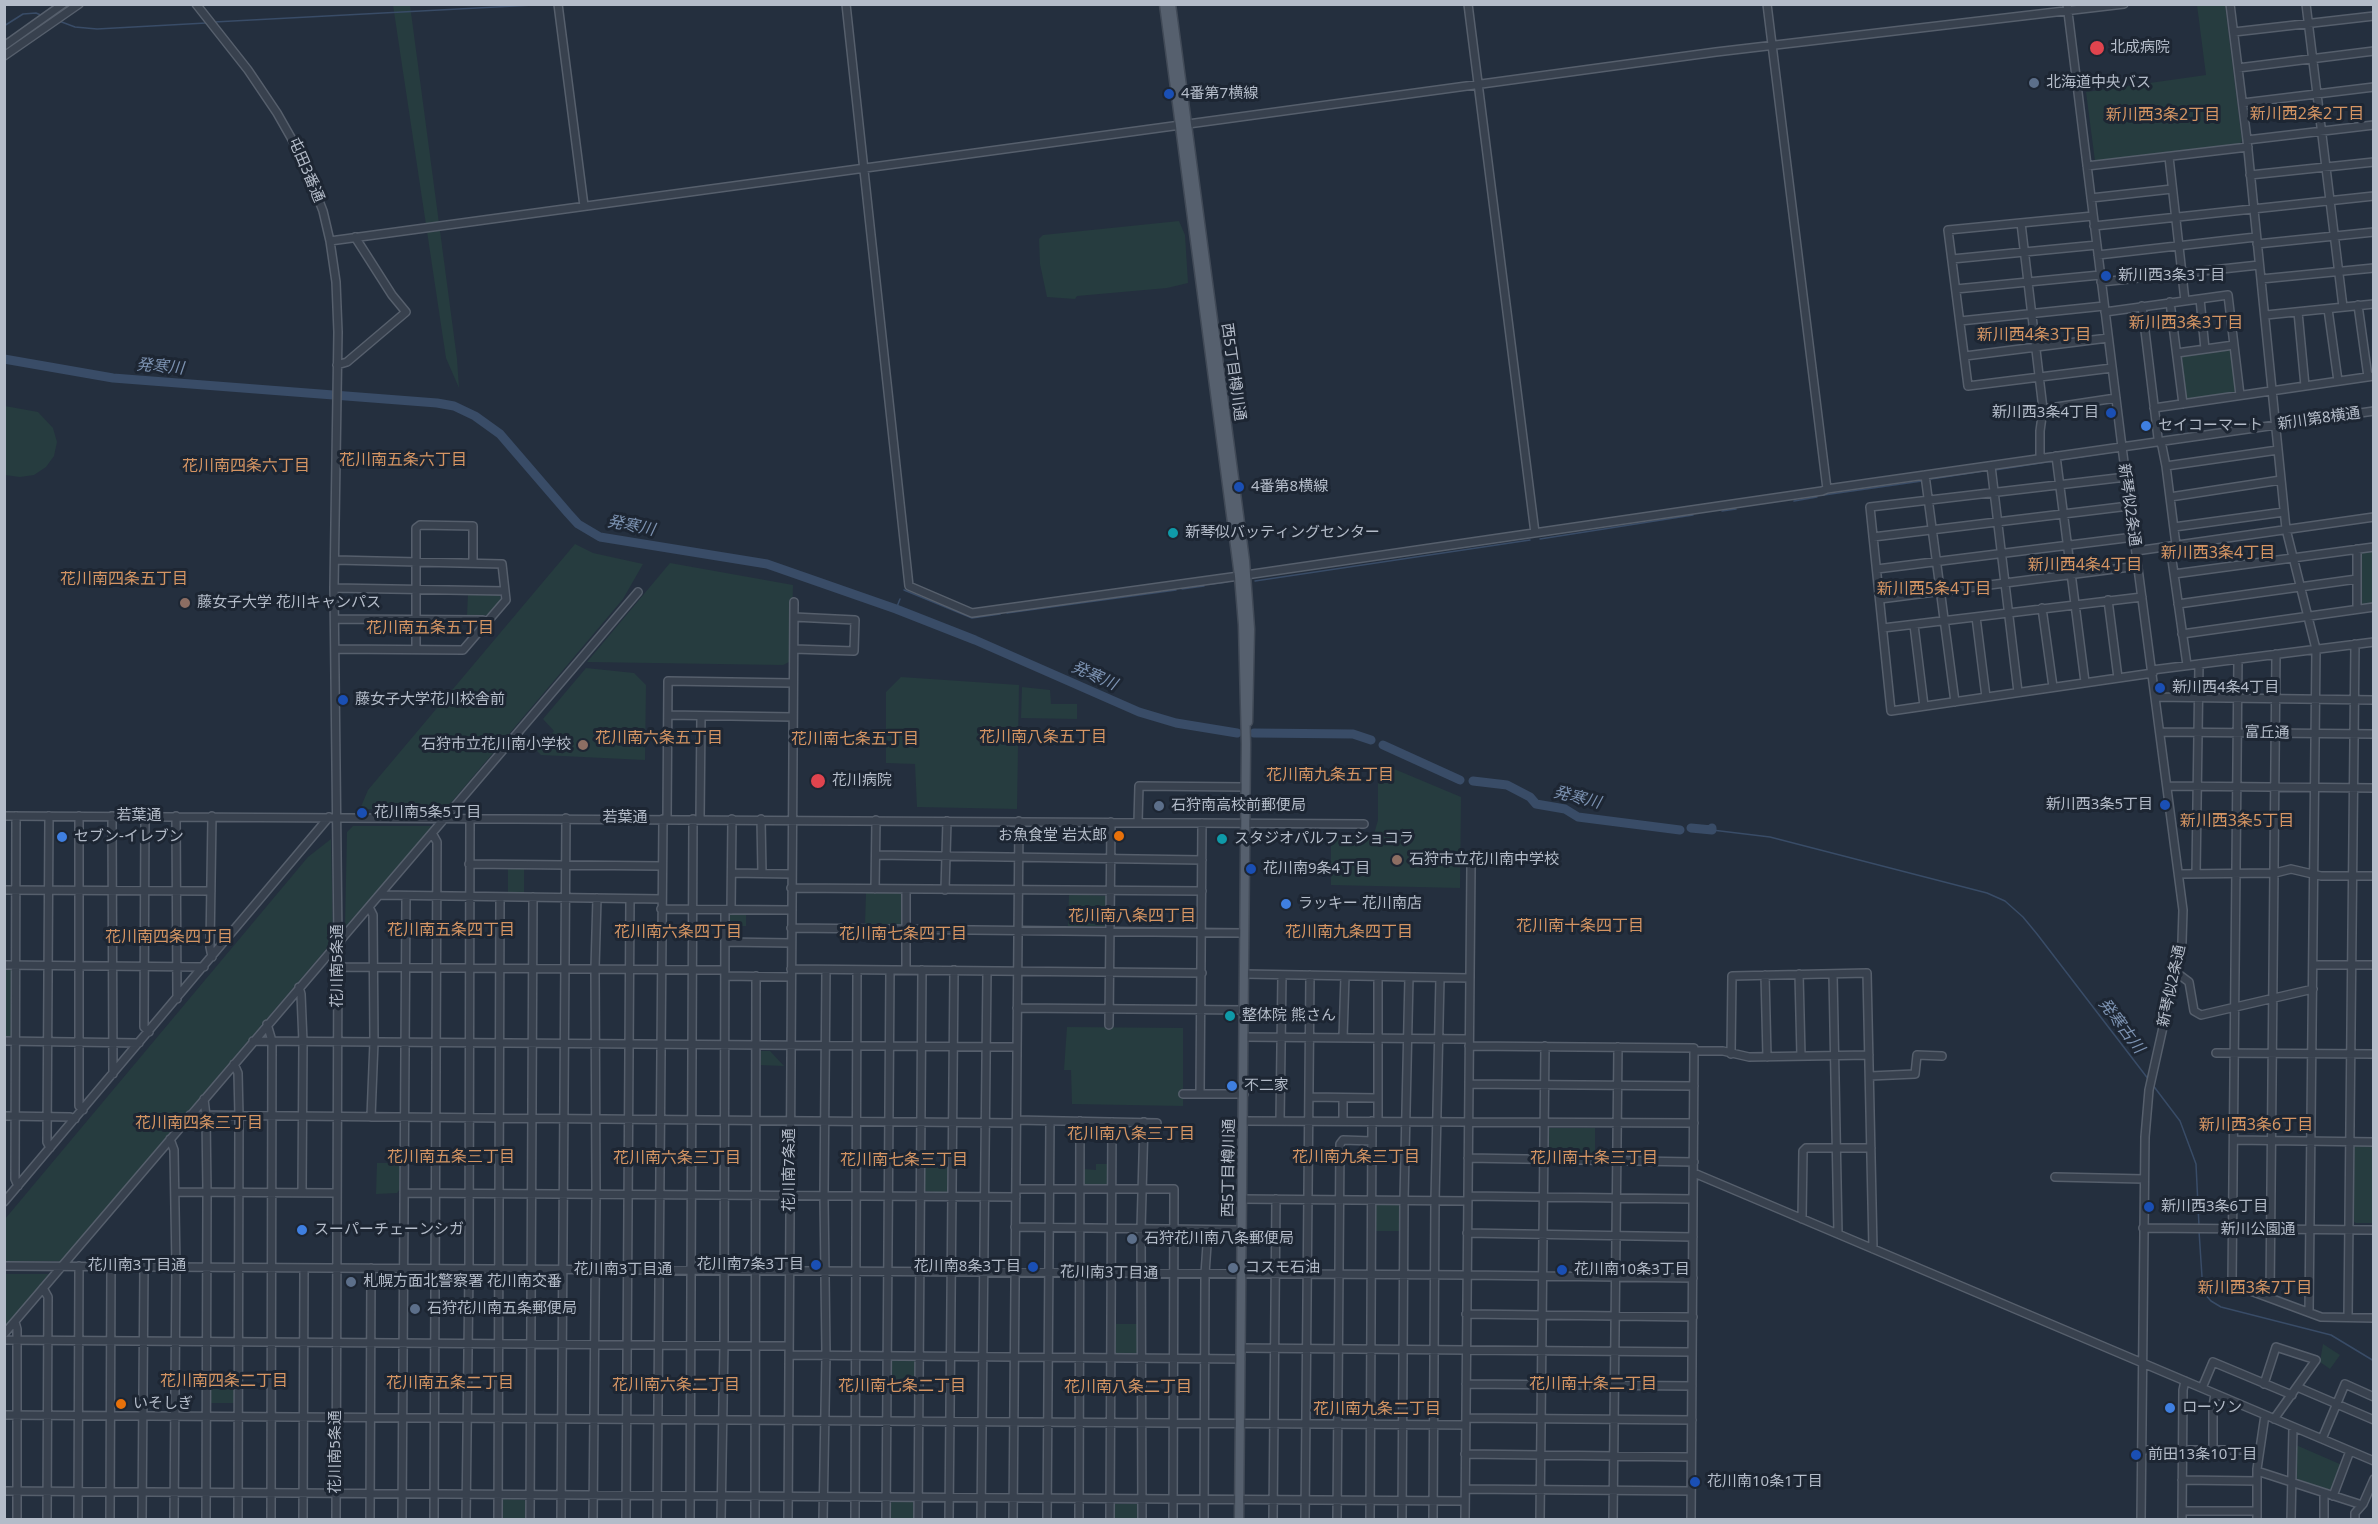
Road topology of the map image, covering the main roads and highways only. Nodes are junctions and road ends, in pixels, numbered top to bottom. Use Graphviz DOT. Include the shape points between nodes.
graph roads {
  1 [pos="1164,4"];
  2 [pos="1171,4"];
  3 [pos="1183,125"];
  4 [pos="1239,1520"];
  1 -- 3 [label="main road, 西5丁目樽川通"];
  2 -- 3 [label="main road, 西5丁目樽川通"];
  3 -- 4 [label="main road, 西5丁目樽川通" via="1250,629 1245,787"];
}
